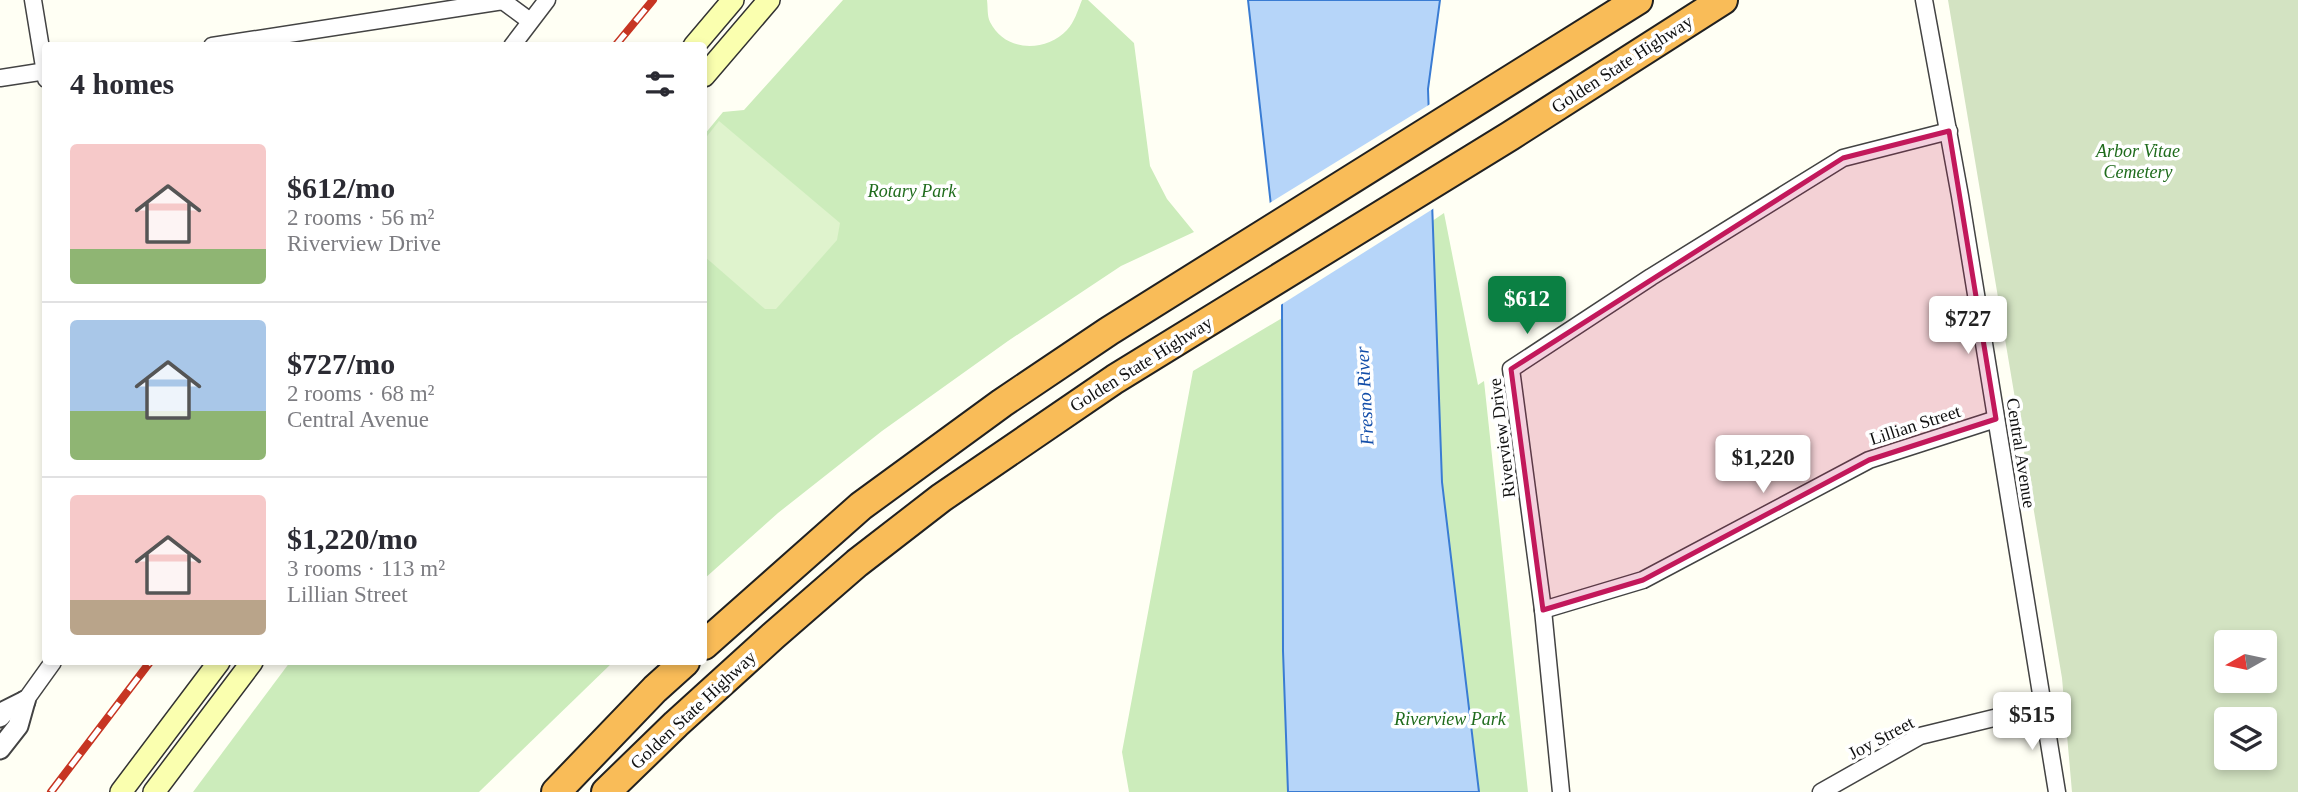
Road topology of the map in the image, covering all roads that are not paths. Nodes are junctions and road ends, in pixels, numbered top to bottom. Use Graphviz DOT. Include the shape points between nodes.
graph roads {
  1 [pos="33,0"];
  2 [pos="547,0"];
  3 [pos="733,0"];
  4 [pos="769,0"];
  5 [pos="1638,0"];
  6 [pos="1723,0"];
  7 [pos="1924,0"];
  8 [pos="530,21"];
  9 [pos="315,38"];
  10 [pos="264,42"];
  11 [pos="515,42"];
  12 [pos="697,42"];
  13 [pos="42,55"];
  14 [pos="707,72"];
  15 [pos="42,73"];
  16 [pos="0,78"];
  17 [pos="1949,131"];
  18 [pos="1996,419"];
  19 [pos="1544,610"];
  20 [pos="707,642"];
  21 [pos="51,665"];
  22 [pos="217,665"];
  23 [pos="250,665"];
  24 [pos="682,665"];
  25 [pos="655,689"];
  26 [pos="25,701"];
  27 [pos="2043,706"];
  28 [pos="0,717"];
  29 [pos="0,749"];
  30 [pos="121,792"];
  31 [pos="154,792"];
  32 [pos="532,792"];
  33 [pos="556,792"];
  34 [pos="606,792"];
  35 [pos="1561,792"];
  36 [pos="1821,792"];
  37 [pos="2057,792"];
  1 -- 13 [label="street"];
  2 -- 8 [label="street"];
  3 -- 12 [label="main road"];
  4 -- 14 [label="main road"];
  5 -- 20 [label="highway" via="1109,331 1002,403 861,506"];
  6 -- 34 [label="highway, Golden State Highway" via="1115,379 941,498 856,563"];
  7 -- 17 [label="street, Central Avenue"];
  8 -- 9 [label="street" via="503,1"];
  8 -- 11 [label="street"];
  9 -- 10 [label="street"];
  15 -- 16 [label="street"];
  17 -- 18 [label="street, Central Avenue"];
  17 -- 19 [label="street, Riverview Drive" via="1843,158 1511,369"];
  18 -- 19 [label="street, Lillian Street" via="1869,460 1643,580"];
  18 -- 27 [label="street, Central Avenue"];
  19 -- 35 [label="street, Riverview Drive"];
  21 -- 26 [label="street"];
  22 -- 30 [label="main road"];
  23 -- 31 [label="main road"];
  24 -- 25 [label="highway"];
  25 -- 32 [label="highway"];
  25 -- 33 [label="highway"];
  26 -- 28 [label="street"];
  26 -- 29 [label="street" via="18,726"];
  27 -- 36 [label="street, Joy Street" via="1920,736"];
  27 -- 37 [label="street, Central Avenue"];
}
